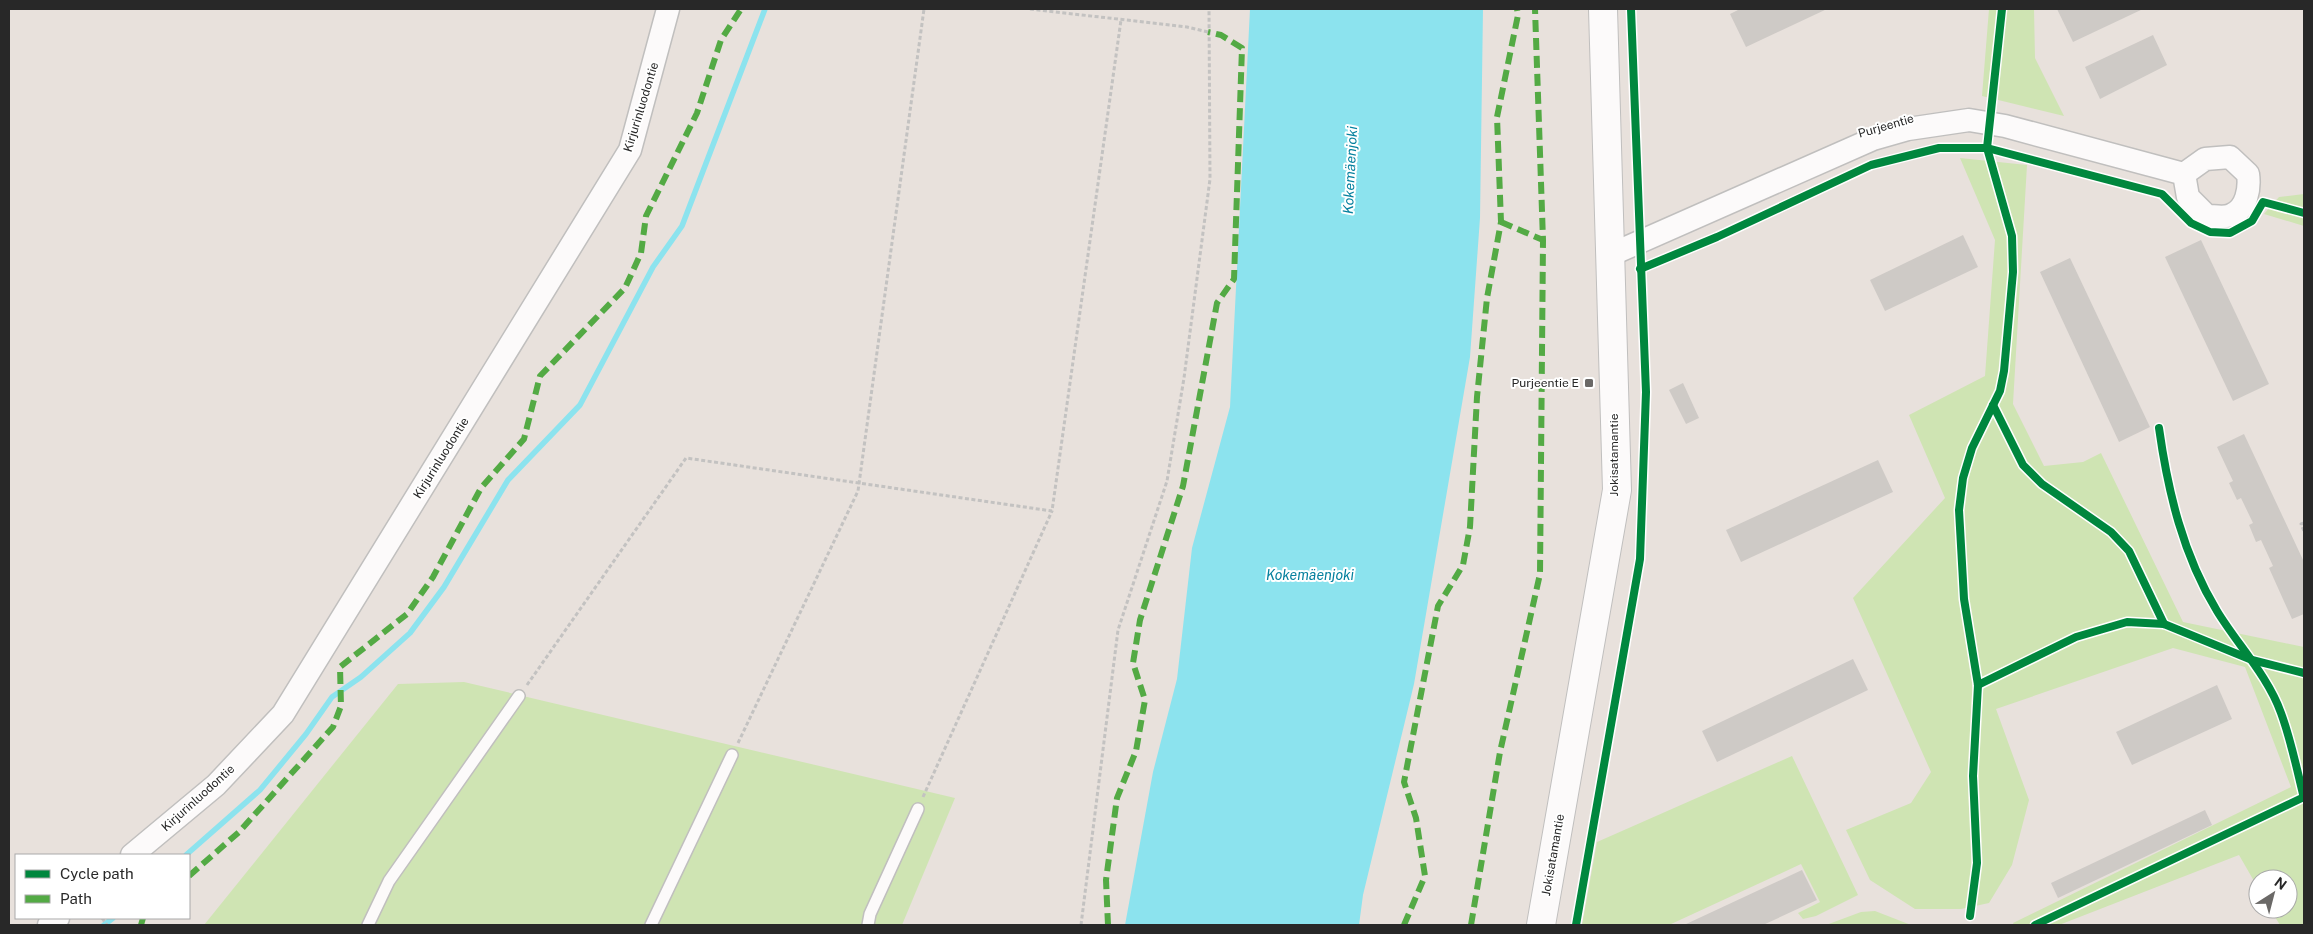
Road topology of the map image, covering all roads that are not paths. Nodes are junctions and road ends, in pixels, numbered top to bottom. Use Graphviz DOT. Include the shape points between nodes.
graph roads {
  1 [pos="668,9"];
  2 [pos="1603,9"];
  3 [pos="2184,174"];
  4 [pos="1610,254"];
  5 [pos="519,696"];
  6 [pos="732,755"];
  7 [pos="918,809"];
  8 [pos="133,854"];
  9 [pos="368,925"];
  10 [pos="651,925"];
  11 [pos="868,925"];
  12 [pos="1541,925"];
  1 -- 8 [label="street, Kirjurinluodontie" via="630,150 283,714 216,785"];
  2 -- 4 [label="street, Jokisatamantie"];
  3 -- 4 [label="street, Purjeentie" via="1969,120 1873,139"];
  4 -- 12 [label="street, Jokisatamantie" via="1617,490"];
  5 -- 9 [label="lane" via="389,880"];
  6 -- 10 [label="lane"];
  7 -- 11 [label="lane" via="870,914"];
}
